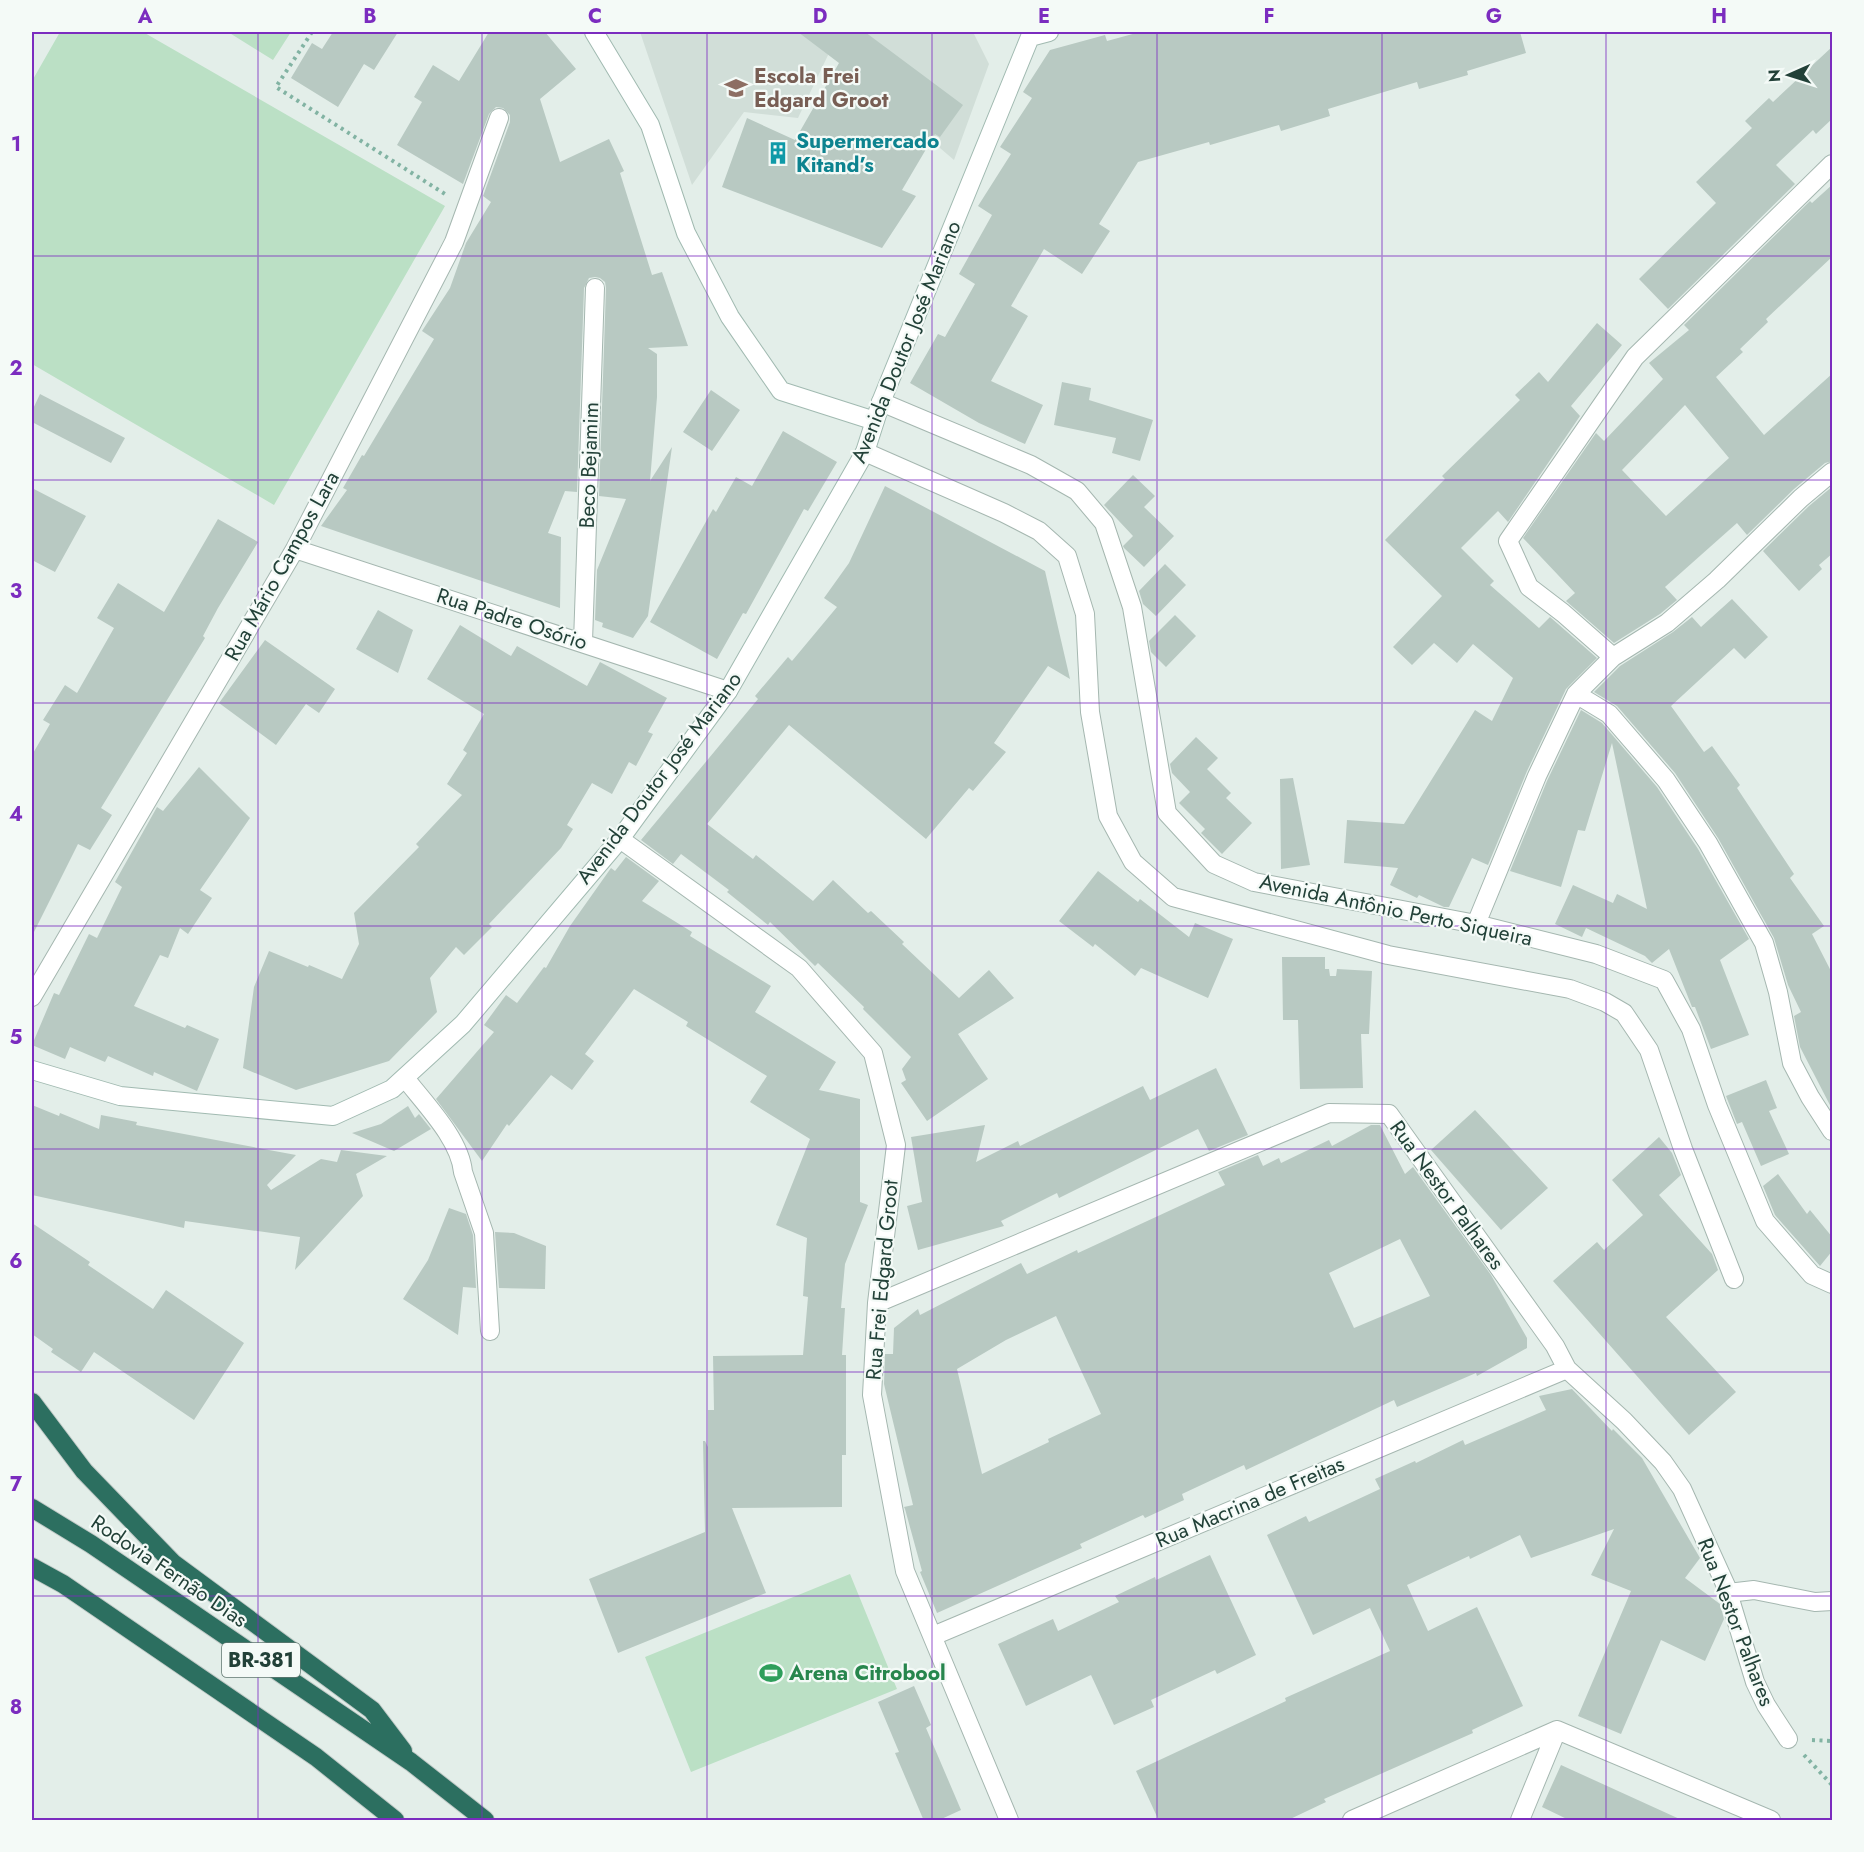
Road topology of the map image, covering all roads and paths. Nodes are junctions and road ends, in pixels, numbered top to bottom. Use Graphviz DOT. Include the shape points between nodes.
graph roads {
  1 [pos="312,32"];
  2 [pos="594,32"];
  3 [pos="1049,32"];
  4 [pos="1028,34"];
  5 [pos="499,118"];
  6 [pos="1833,164"];
  7 [pos="466,208"];
  8 [pos="595,288"];
  9 [pos="881,402"];
  10 [pos="875,421"];
  11 [pos="865,452"];
  12 [pos="1833,472"];
  13 [pos="296,549"];
  14 [pos="583,642"];
  15 [pos="1613,657"];
  16 [pos="728,690"];
  17 [pos="1576,694"];
  18 [pos="620,839"];
  19 [pos="1476,924"];
  20 [pos="32,997"];
  21 [pos="32,1070"];
  22 [pos="405,1078"];
  23 [pos="1833,1131"];
  24 [pos="1734,1279"];
  25 [pos="1833,1284"];
  26 [pos="878,1303"];
  27 [pos="490,1331"];
  28 [pos="1567,1369"];
  29 [pos="32,1402"];
  30 [pos="32,1508"];
  31 [pos="32,1567"];
  32 [pos="1728,1593"];
  33 [pos="1833,1601"];
  34 [pos="933,1636"];
  35 [pos="1557,1730"];
  36 [pos="1788,1738"];
  37 [pos="411,1762"];
  38 [pos="1833,1785"];
  39 [pos="395,1821"];
  40 [pos="485,1821"];
  41 [pos="1009,1821"];
  42 [pos="1352,1821"];
  43 [pos="1520,1821"];
  44 [pos="1771,1821"];
  1 -- 7 [label="path" via="276,87"];
  2 -- 10 [label="street" via="650,125 686,233 730,317 781,391"];
  3 -- 4 [label="street, Avenida Doutor José Mariano"];
  4 -- 9 [label="street, Avenida Doutor José Mariano"];
  5 -- 7 [label="street, Rua Mário Campos Lara"];
  6 -- 15 [label="street" via="1635,357 1508,541 1529,587"];
  7 -- 13 [label="street, Rua Mário Campos Lara" via="454,242"];
  8 -- 14 [label="street, Beco Bejamim"];
  9 -- 10 [label="street, Avenida Doutor José Mariano"];
  9 -- 19 [label="street, Avenida Antônio Perto Siqueira" via="1031,465 1077,491 1104,523 1132,607 1167,813 1214,864 1254,882"];
  10 -- 11 [label="street, Avenida Doutor José Mariano"];
  11 -- 16 [label="street, Avenida Doutor José Mariano"];
  11 -- 24 [label="street, Avenida Antônio Perto Siqueira" via="1039,531 1067,556 1085,614 1090,712 1108,816 1133,862 1173,897 1388,955 1570,990 1624,1013 1649,1050"];
  12 -- 15 [label="street" via="1667,623"];
  13 -- 14 [label="street, Rua Padre Osório"];
  13 -- 20 [label="street, Rua Mário Campos Lara"];
  14 -- 16 [label="street, Rua Padre Osório"];
  15 -- 17 [label="street"];
  16 -- 18 [label="street, Avenida Doutor José Mariano"];
  17 -- 19 [label="street" via="1537,776"];
  17 -- 23 [label="street" via="1609,714 1666,780 1708,843 1764,943 1792,1063"];
  18 -- 22 [label="street, Avenida Doutor José Mariano" via="463,1024"];
  18 -- 26 [label="street, Rua Frei Edgard Groot" via="799,968 873,1053 896,1145"];
  19 -- 25 [label="street, Avenida Antônio Perto Siqueira" via="1596,954 1664,980 1690,1029 1765,1221 1812,1275"];
  21 -- 22 [label="street, Avenida Doutor José Mariano" via="120,1096 333,1116 392,1089"];
  22 -- 27 [label="street" via="453,1142 462,1163 484,1233"];
  26 -- 28 [label="street, Rua Nestor Palhares" via="1329,1113 1389,1114 1555,1346"];
  26 -- 34 [label="street, Rua Frei Edgard Groot" via="872,1395 905,1571"];
  28 -- 32 [label="street, Rua Nestor Palhares" via="1663,1462 1682,1490"];
  28 -- 34 [label="street, Rua Macrina de Freitas"];
  29 -- 37 [label="highway" via="84,1472 173,1563 372,1710"];
  30 -- 37 [label="highway, Rodovia Fernão Dias / BR-381"];
  31 -- 39 [label="highway, BR-381" via="63,1584 316,1757"];
  32 -- 33 [label="street" via="1754,1590 1815,1602"];
  32 -- 36 [label="street, Rua Nestor Palhares" via="1755,1682"];
  34 -- 41 [label="street, Rua Frei Edgard Groot"];
  35 -- 42 [label="street"];
  35 -- 43 [label="street"];
  35 -- 44 [label="street"];
  36 -- 38 [label="path"];
  37 -- 40 [label="highway, Rodovia Fernão Dias / BR-381"];
}
